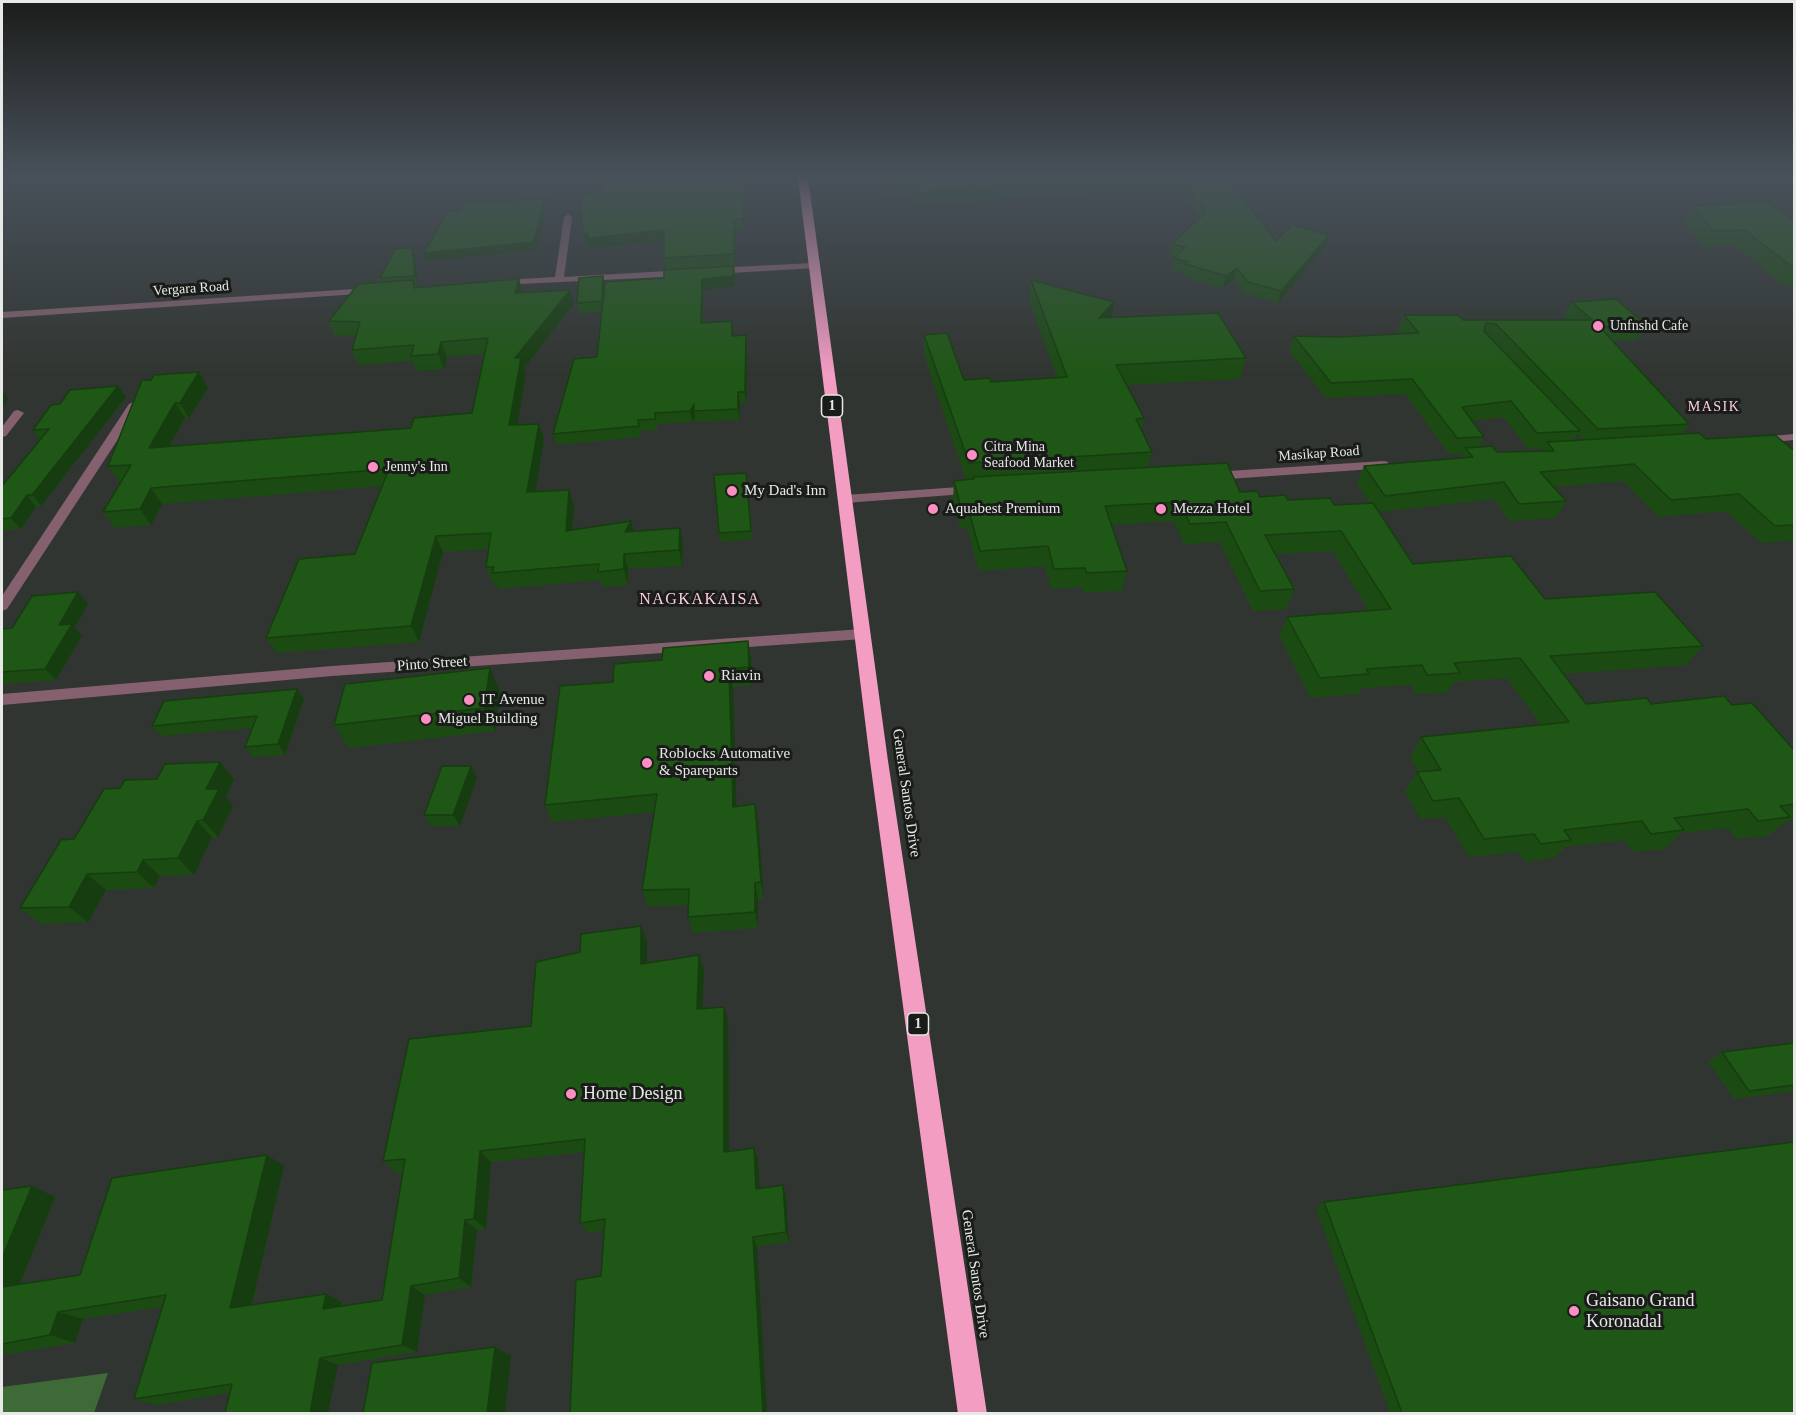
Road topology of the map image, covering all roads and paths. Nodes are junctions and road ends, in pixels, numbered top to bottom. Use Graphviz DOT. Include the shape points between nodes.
graph roads {
  1 [pos="564,244"];
  2 [pos="811,244"];
  3 [pos="813,266"];
  4 [pos="695,272"];
  5 [pos="706,272"];
  6 [pos="559,280"];
  7 [pos="488,284"];
  8 [pos="381,291"];
  9 [pos="2,315"];
  10 [pos="135,404"];
  11 [pos="2,414"];
  12 [pos="2,434"];
  13 [pos="1794,437"];
  14 [pos="1747,441"];
  15 [pos="1399,464"];
  16 [pos="1206,476"];
  17 [pos="987,489"];
  18 [pos="845,499"];
  19 [pos="2,606"];
  20 [pos="862,634"];
  21 [pos="2,700"];
  22 [pos="973,1413"];
  1 -- 6 [label="street"];
  2 -- 3 [label="highway, General Santos Drive / 1"];
  3 -- 5 [label="street"];
  3 -- 18 [label="highway, General Santos Drive / 1"];
  4 -- 6 [label="street"];
  6 -- 7 [label="street"];
  8 -- 9 [label="street, Vergara Road"];
  10 -- 19 [label="street"];
  11 -- 12 [label="street" via="18,413"];
  13 -- 14 [label="street"];
  15 -- 16 [label="street, Masikap Road"];
  17 -- 18 [label="street"];
  18 -- 20 [label="highway, General Santos Drive / 1"];
  20 -- 21 [label="street, Pinto Street" via="343,670"];
  20 -- 22 [label="highway, General Santos Drive / 1"];
}
